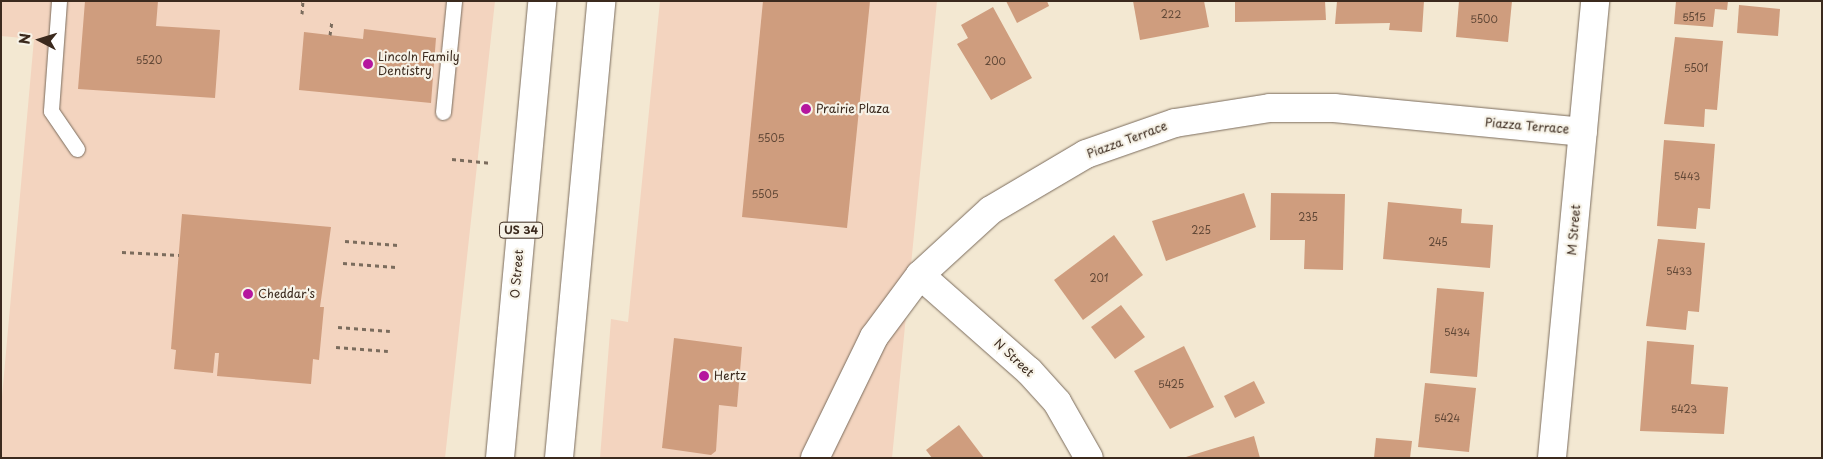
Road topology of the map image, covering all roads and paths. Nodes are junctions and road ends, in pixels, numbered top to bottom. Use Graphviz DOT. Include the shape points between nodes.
graph roads {
  1 [pos="59,1"];
  2 [pos="303,1"];
  3 [pos="454,1"];
  4 [pos="542,1"];
  5 [pos="601,1"];
  6 [pos="1595,1"];
  7 [pos="302,14"];
  8 [pos="332,21"];
  9 [pos="330,35"];
  10 [pos="443,112"];
  11 [pos="1583,132"];
  12 [pos="77,149"];
  13 [pos="452,159"];
  14 [pos="492,163"];
  15 [pos="345,241"];
  16 [pos="398,245"];
  17 [pos="122,252"];
  18 [pos="179,255"];
  19 [pos="343,263"];
  20 [pos="396,267"];
  21 [pos="920,275"];
  22 [pos="338,327"];
  23 [pos="390,331"];
  24 [pos="336,347"];
  25 [pos="388,351"];
  26 [pos="500,458"];
  27 [pos="560,458"];
  28 [pos="815,458"];
  29 [pos="1089,458"];
  30 [pos="1552,458"];
  1 -- 12 [label="lane" via="51,111"];
  2 -- 7 [label="path"];
  3 -- 10 [label="lane"];
  4 -- 26 [label="street, O Street / US 34"];
  5 -- 27 [label="street"];
  6 -- 11 [label="street, M Street"];
  8 -- 9 [label="path"];
  11 -- 21 [label="street, Piazza Terrace" via="1334,108 1270,108 1207,116 1122,139 1054,171 991,210"];
  11 -- 30 [label="street, M Street"];
  13 -- 14 [label="path"];
  15 -- 16 [label="path"];
  17 -- 18 [label="path"];
  19 -- 20 [label="path"];
  21 -- 28 [label="street, Piazza Terrace" via="874,337"];
  21 -- 29 [label="street, N Street" via="1029,371 1057,402"];
  22 -- 23 [label="path"];
  24 -- 25 [label="path"];
}
